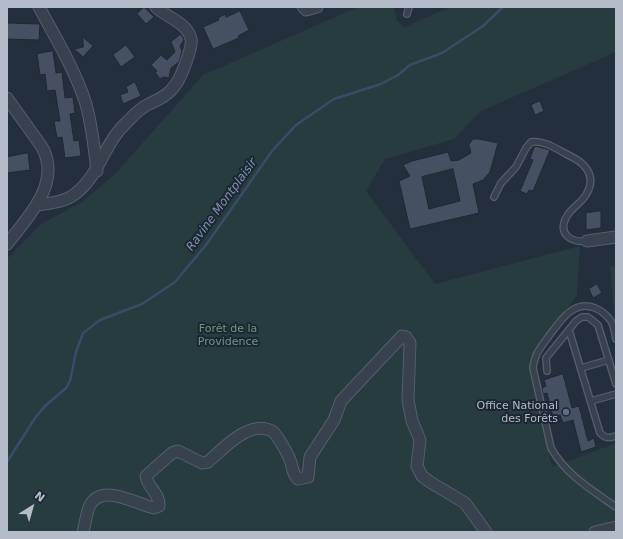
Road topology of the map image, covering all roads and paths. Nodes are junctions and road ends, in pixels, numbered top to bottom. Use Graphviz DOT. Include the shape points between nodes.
graph roads {
  1 [pos="39,7"];
  2 [pos="156,7"];
  3 [pos="303,7"];
  4 [pos="317,7"];
  5 [pos="409,7"];
  6 [pos="407,14"];
  7 [pos="7,98"];
  8 [pos="97,171"];
  9 [pos="494,197"];
  10 [pos="38,205"];
  11 [pos="616,236"];
  12 [pos="587,241"];
  13 [pos="7,244"];
  14 [pos="569,330"];
  15 [pos="616,339"];
  16 [pos="609,360"];
  17 [pos="581,368"];
  18 [pos="547,371"];
  19 [pos="616,384"];
  20 [pos="616,394"];
  21 [pos="590,401"];
  22 [pos="616,436"];
  23 [pos="616,507"];
  24 [pos="616,527"];
  25 [pos="83,532"];
  26 [pos="486,532"];
  27 [pos="594,532"];
  1 -- 8 [label="street" via="85,101"];
  2 -- 8 [label="street" via="186,29 191,46 177,83 162,98 146,106 124,124"];
  3 -- 4 [label="street" via="306,10"];
  5 -- 6 [label="lane"];
  7 -- 10 [label="street" via="46,155 49,171"];
  8 -- 10 [label="street" via="74,196"];
  9 -- 12 [label="lane" via="501,183 516,167 526,148 532,142 539,141 579,160 589,170 591,181 587,194 566,218 564,232 568,238 576,242"];
  10 -- 13 [label="street"];
  11 -- 12 [label="street"];
  14 -- 16 [label="lane" via="582,318 594,320"];
  14 -- 17 [label="lane"];
  14 -- 18 [label="lane" via="546,358"];
  15 -- 23 [label="lane" via="612,322 602,312 590,306 575,308 565,316 537,352 533,368 551,448 557,459 567,471"];
  16 -- 17 [label="lane"];
  16 -- 19 [label="lane"];
  17 -- 21 [label="lane"];
  20 -- 21 [label="lane"];
  21 -- 22 [label="lane" via="600,433 608,439"];
  24 -- 27 [label="street"];
  25 -- 26 [label="street" via="89,507 96,497 104,494 140,502 154,508 159,506 146,476 172,453 178,451 202,463 208,462 237,436 247,431 265,428 273,431 290,460 294,476 298,479 308,477 310,457 334,420 341,401 402,336 410,343 408,400 412,421 420,440 417,466 422,476 465,503"];
}
